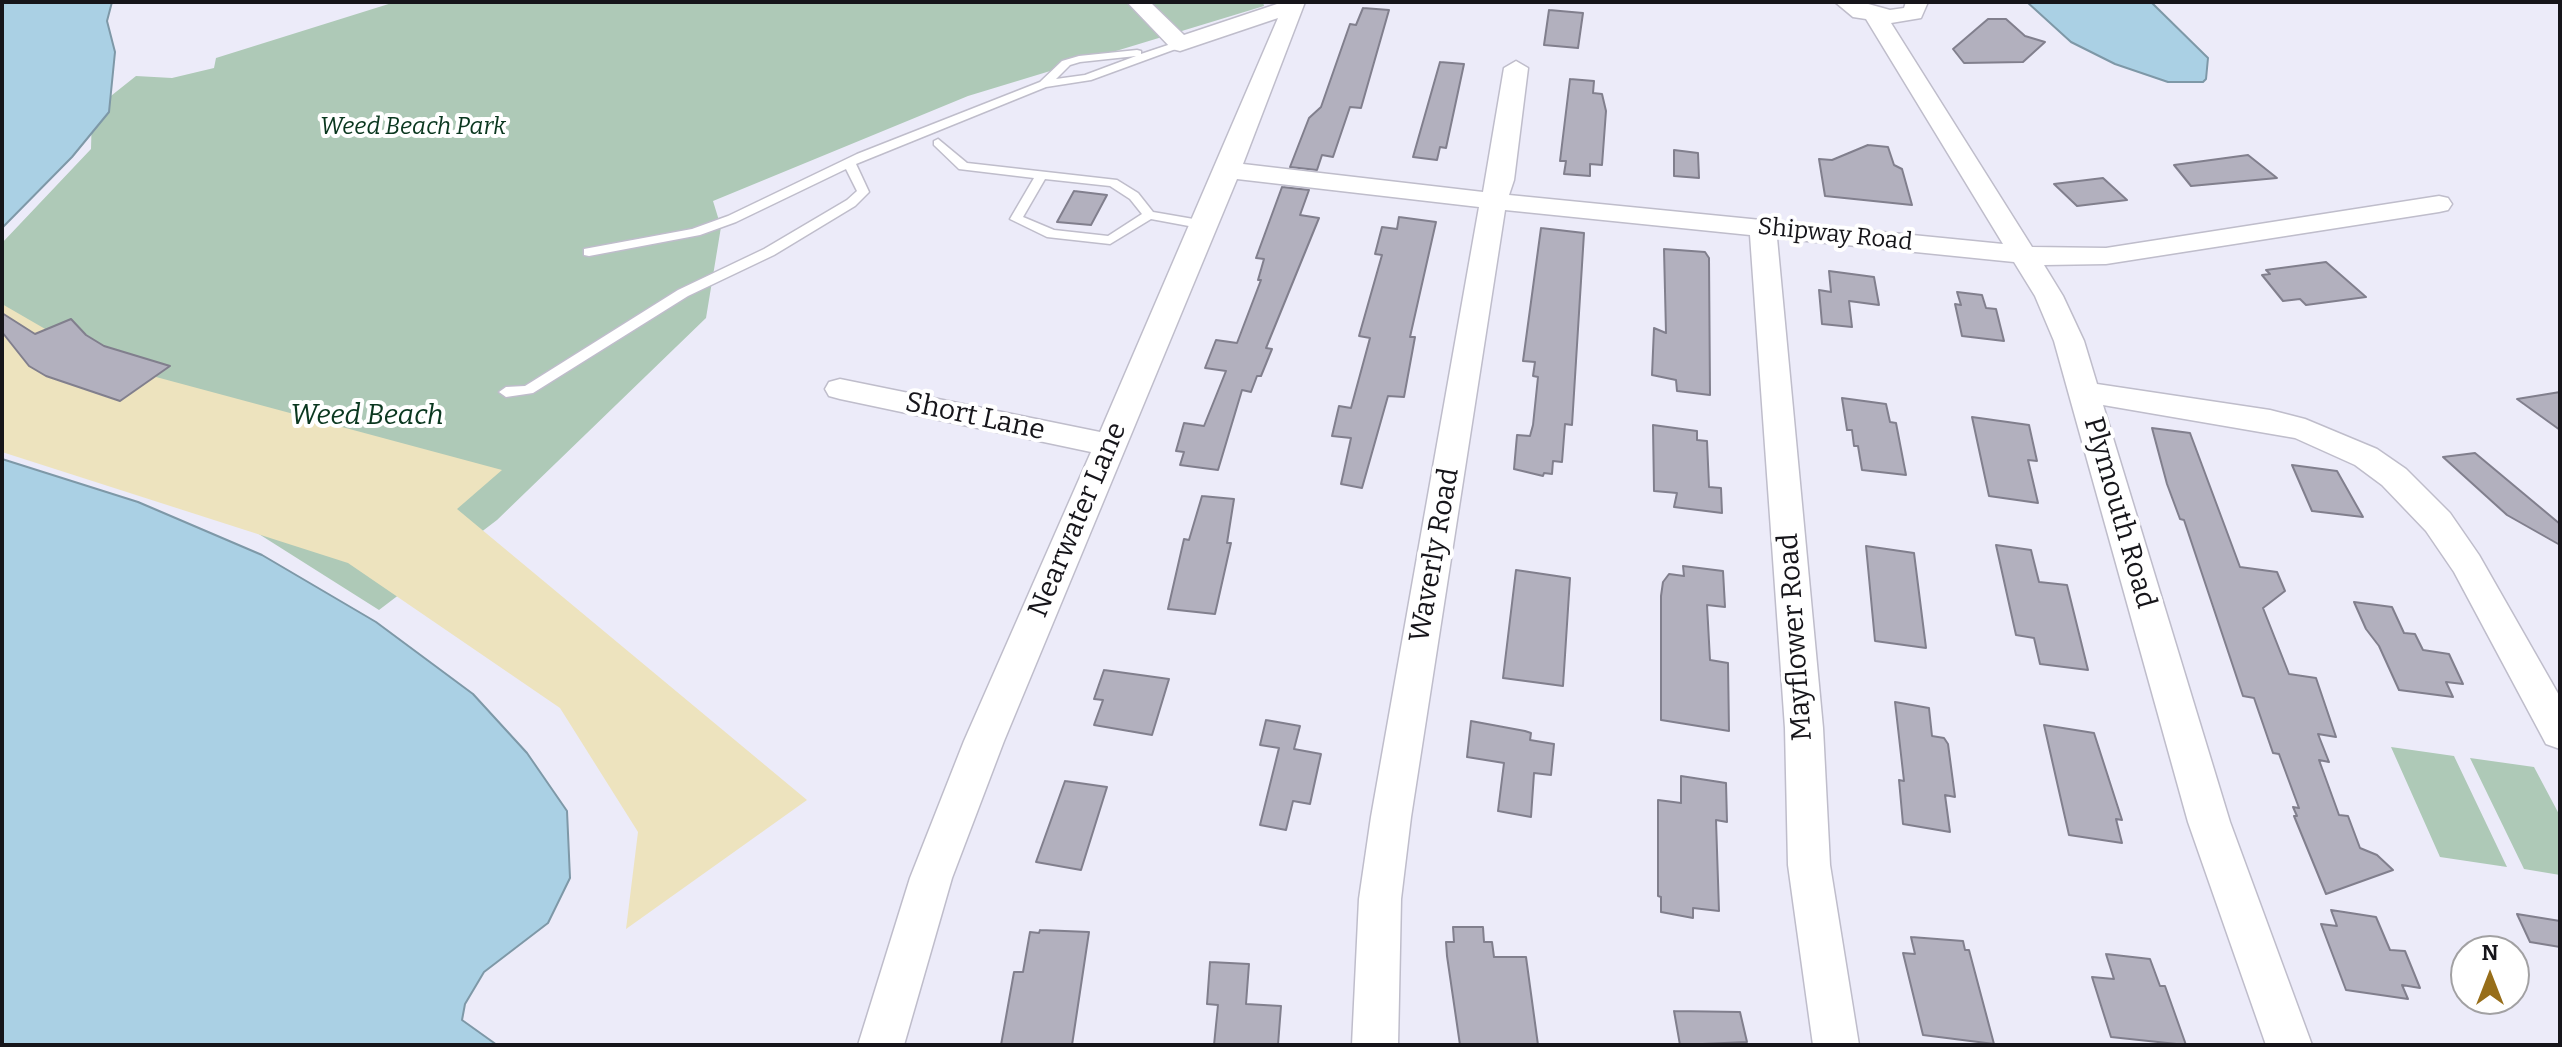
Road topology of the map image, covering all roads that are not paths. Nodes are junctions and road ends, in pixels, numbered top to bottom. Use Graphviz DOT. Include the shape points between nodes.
graph roads {
  1 [pos="1917,2"];
  2 [pos="1293,4"];
  3 [pos="1860,9"];
  4 [pos="1146,10"];
  5 [pos="1228,28"];
  6 [pos="1180,44"];
  7 [pos="1156,51"];
  8 [pos="1516,68"];
  9 [pos="1044,84"];
  10 [pos="938,143"];
  11 [pos="850,163"];
  12 [pos="1228,170"];
  13 [pos="1040,177"];
  14 [pos="1493,201"];
  15 [pos="2439,204"];
  16 [pos="1149,215"];
  17 [pos="1205,225"];
  18 [pos="1763,228"];
  19 [pos="589,252"];
  20 [pos="2023,254"];
  21 [pos="840,389"];
  22 [pos="506,392"];
  23 [pos="2084,392"];
  24 [pos="1110,445"];
  25 [pos="2560,733"];
  26 [pos="881,1045"];
  27 [pos="1375,1045"];
  28 [pos="1836,1045"];
  29 [pos="2289,1045"];
  1 -- 3 [label="street, Plymouth Road" via="1913,13 1903,16"];
  2 -- 5 [label="street"];
  2 -- 12 [label="street, Nearwater Lane"];
  3 -- 20 [label="street, Plymouth Road"];
  4 -- 5 [label="street"];
  4 -- 6 [label="street"];
  5 -- 6 [label="street"];
  6 -- 7 [label="lane"];
  7 -- 9 [label="lane" via="1087,78"];
  7 -- 9 [label="lane" via="1079,59 1066,63"];
  8 -- 14 [label="street, Waverly Road" via="1501,180"];
  9 -- 11 [label="lane"];
  10 -- 13 [label="lane" via="963,166"];
  11 -- 19 [label="lane" via="695,232"];
  11 -- 22 [label="lane" via="863,192 851,203 769,252 683,293 528,390"];
  12 -- 14 [label="street, Shipway Road"];
  12 -- 17 [label="street, Nearwater Lane"];
  13 -- 16 [label="lane" via="1113,183 1134,196"];
  13 -- 16 [label="lane" via="1016,219 1052,234 1110,240"];
  14 -- 18 [label="street, Shipway Road"];
  14 -- 27 [label="street, Waverly Road" via="1391,817 1380,899"];
  15 -- 20 [label="street, Shipway Road" via="2106,256"];
  16 -- 17 [label="lane"];
  17 -- 24 [label="street, Nearwater Lane"];
  18 -- 20 [label="street, Shipway Road"];
  18 -- 28 [label="street, Mayflower Road" via="1801,697 1809,865"];
  20 -- 23 [label="street, Plymouth Road" via="2069,341"];
  21 -- 24 [label="street, Short Lane"];
  23 -- 25 [label="street" via="2305,430 2345,446 2394,477 2438,522 2467,564"];
  23 -- 29 [label="street, Plymouth Road" via="2214,837"];
  24 -- 26 [label="street, Nearwater Lane" via="931,878"];
}
